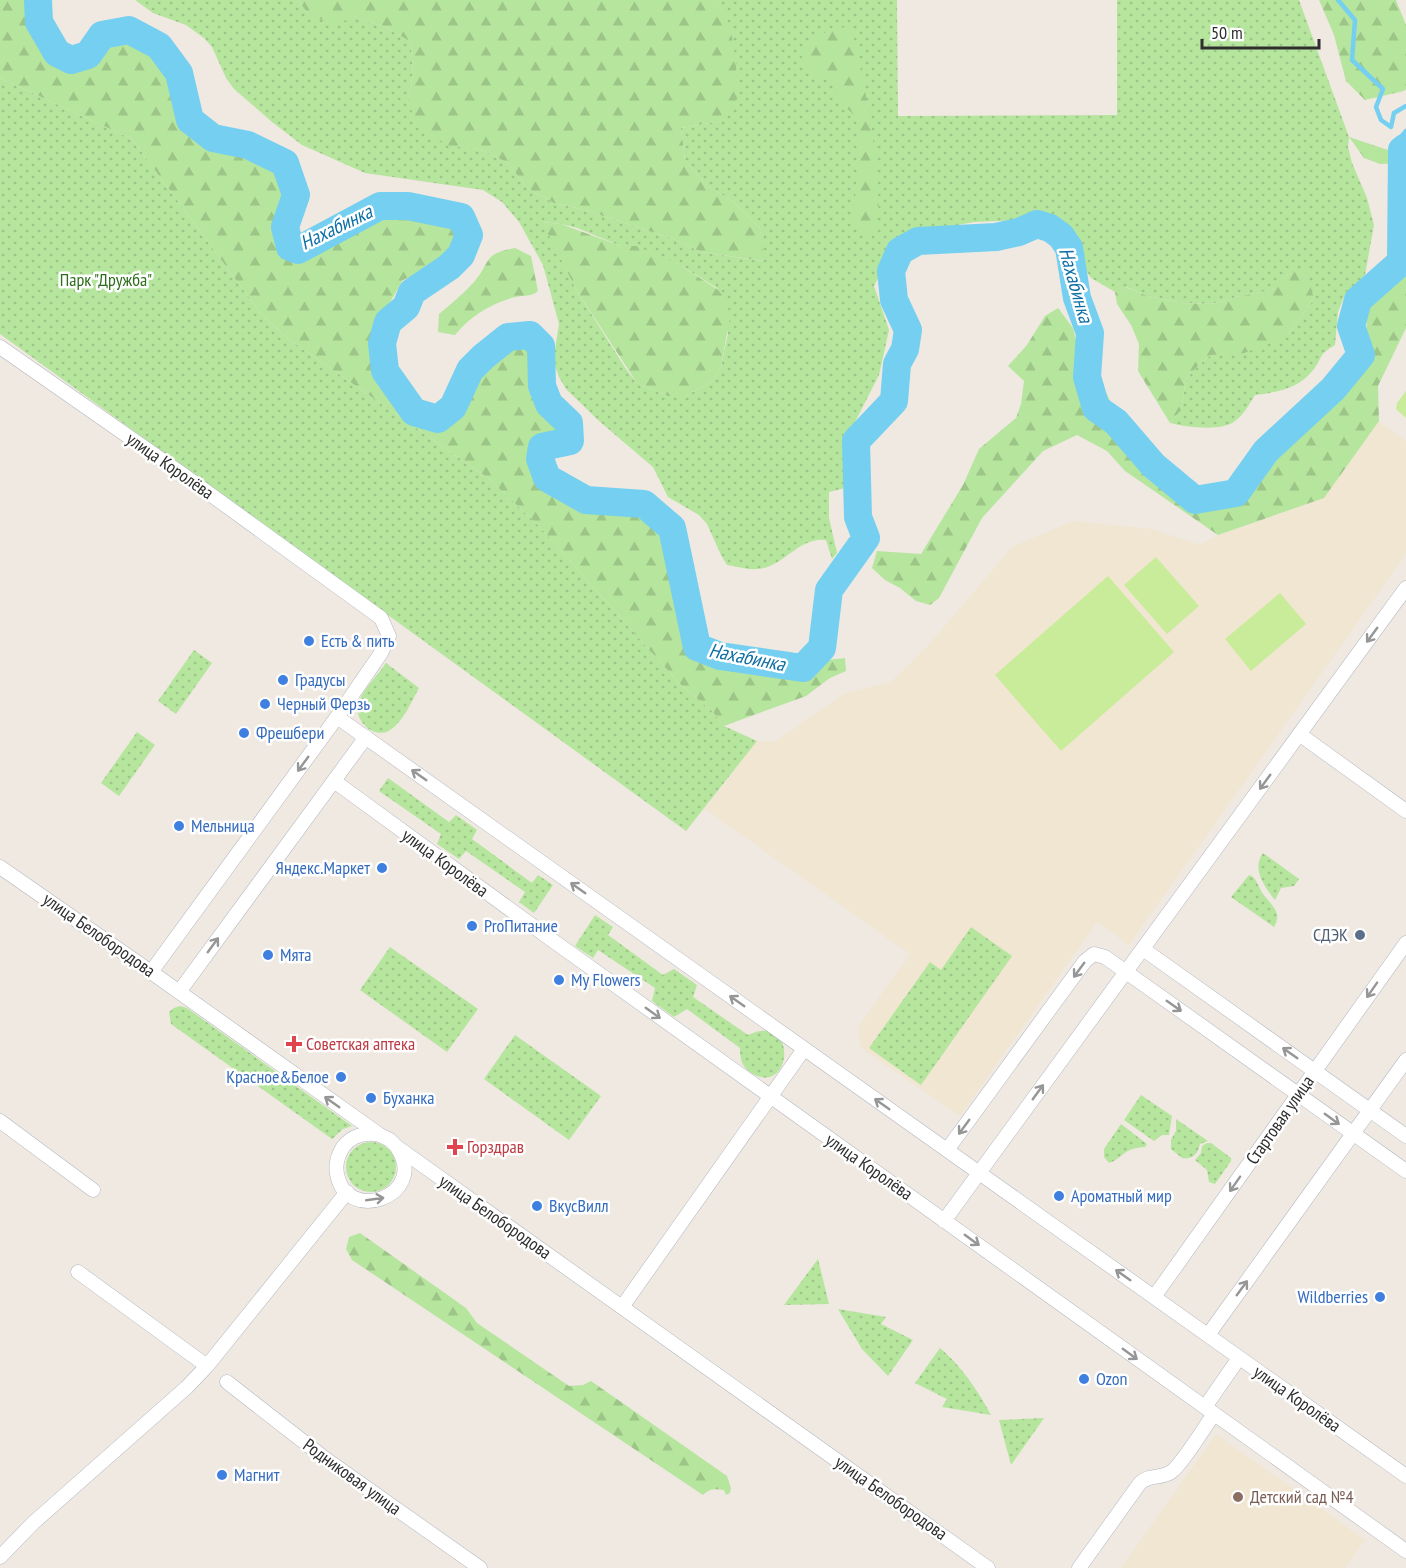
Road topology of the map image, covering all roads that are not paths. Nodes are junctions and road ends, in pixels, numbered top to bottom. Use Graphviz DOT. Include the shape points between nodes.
graph roads {
  1 [pos="0,347"];
  2 [pos="1406,588"];
  3 [pos="337,717"];
  4 [pos="1299,734"];
  5 [pos="366,737"];
  6 [pos="334,781"];
  7 [pos="1406,811"];
  8 [pos="0,867"];
  9 [pos="1406,943"];
  10 [pos="1143,949"];
  11 [pos="151,972"];
  12 [pos="1126,972"];
  13 [pos="179,992"];
  14 [pos="804,1049"];
  15 [pos="1406,1060"];
  16 [pos="1315,1071"];
  17 [pos="1298,1094"];
  18 [pos="770,1096"];
  19 [pos="1370,1110"];
  20 [pos="0,1121"];
  21 [pos="1353,1134"];
  22 [pos="380,1135"];
  23 [pos="1406,1136"];
  24 [pos="397,1147"];
  25 [pos="947,1150"];
  26 [pos="1406,1171"];
  27 [pos="979,1173"];
  28 [pos="93,1190"];
  29 [pos="347,1192"];
  30 [pos="944,1221"];
  31 [pos="78,1272"];
  32 [pos="1154,1297"];
  33 [pos="622,1307"];
  34 [pos="1208,1335"];
  35 [pos="1239,1358"];
  36 [pos="207,1366"];
  37 [pos="227,1382"];
  38 [pos="1210,1411"];
  39 [pos="1406,1476"];
  40 [pos="1406,1551"];
  41 [pos="0,1557"];
  42 [pos="480,1568"];
  43 [pos="988,1568"];
  44 [pos="1079,1568"];
  1 -- 3 [label="street, улица Королёва" via="381,618 389,636"];
  2 -- 4 [label="street, one-way"];
  3 -- 5 [label="street, улица Королёва"];
  3 -- 11 [label="street, one-way"];
  4 -- 7 [label="street"];
  4 -- 10 [label="street, one-way"];
  5 -- 6 [label="street"];
  14 -- 5 [label="street, улица Королёва, one-way"];
  13 -- 6 [label="street, one-way"];
  6 -- 18 [label="street, улица Королёва, one-way"];
  8 -- 11 [label="street, улица Белобородова"];
  9 -- 16 [label="street, Стартовая улица, one-way"];
  10 -- 12 [label="street"];
  16 -- 10 [label="street, one-way"];
  11 -- 13 [label="street, улица Белобородова"];
  12 -- 17 [label="street, one-way"];
  12 -- 25 [label="street, one-way" via="1094,954 1085,962"];
  27 -- 12 [label="street, one-way"];
  22 -- 13 [label="street, улица Белобородова, one-way"];
  14 -- 18 [label="street"];
  25 -- 14 [label="street, улица Королёва, one-way"];
  15 -- 19 [label="street"];
  16 -- 17 [label="street, Стартовая улица"];
  16 -- 19 [label="street"];
  17 -- 21 [label="street, one-way"];
  17 -- 32 [label="street, Стартовая улица, one-way"];
  18 -- 30 [label="street, улица Королёва"];
  18 -- 33 [label="street"];
  19 -- 21 [label="street"];
  19 -- 23 [label="street"];
  20 -- 28 [label="street"];
  21 -- 26 [label="street"];
  34 -- 21 [label="street, one-way"];
  22 -- 24 [label="street, улица Белобородова"];
  22 -- 29 [label="street" via="358,1136 342,1150 336,1172"];
  29 -- 24 [label="street, one-way" via="369,1201 391,1195 402,1180 404,1169"];
  24 -- 33 [label="street, улица Белобородова"];
  25 -- 27 [label="street, улица Королёва"];
  27 -- 30 [label="street"];
  32 -- 27 [label="street, улица Королёва, one-way"];
  29 -- 36 [label="street"];
  30 -- 38 [label="street, улица Королёва, one-way"];
  31 -- 36 [label="street"];
  32 -- 34 [label="street, улица Королёва"];
  33 -- 43 [label="street, улица Белобородова"];
  34 -- 35 [label="street, улица Королёва"];
  35 -- 38 [label="street"];
  35 -- 39 [label="street, улица Королёва"];
  36 -- 41 [label="street"];
  37 -- 42 [label="street, Родниковая улица" via="327,1460"];
  38 -- 40 [label="street, улица Королёва"];
  38 -- 44 [label="street" via="1174,1469 1140,1483"];
}
